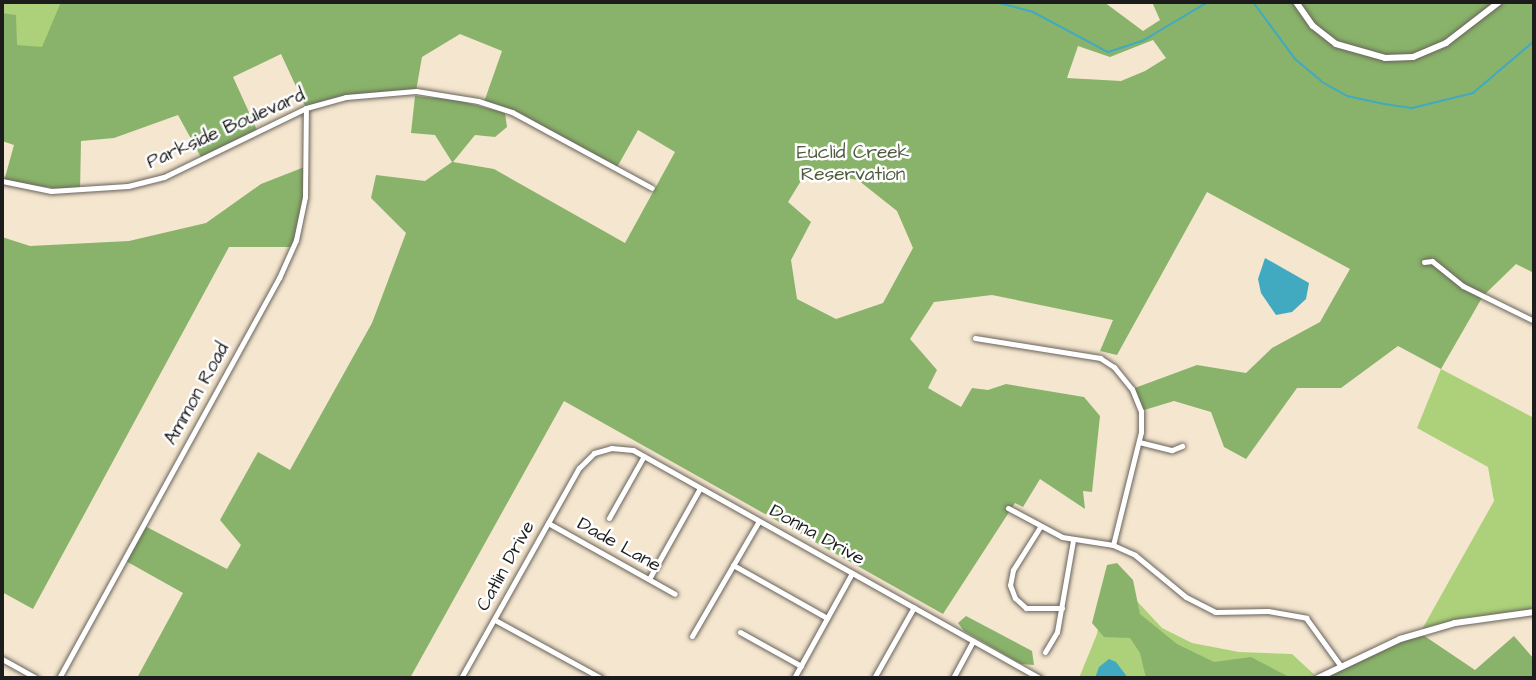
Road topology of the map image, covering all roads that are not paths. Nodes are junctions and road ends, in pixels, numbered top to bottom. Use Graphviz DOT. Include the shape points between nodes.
graph roads {
  1 [pos="1296,2"];
  2 [pos="1499,2"];
  3 [pos="306,108"];
  4 [pos="2,181"];
  5 [pos="652,188"];
  6 [pos="1424,262"];
  7 [pos="1534,321"];
  8 [pos="975,338"];
  9 [pos="1139,442"];
  10 [pos="1182,446"];
  11 [pos="644,456"];
  12 [pos="579,468"];
  13 [pos="700,488"];
  14 [pos="1008,508"];
  15 [pos="609,518"];
  16 [pos="759,521"];
  17 [pos="548,523"];
  18 [pos="1040,527"];
  19 [pos="1073,540"];
  20 [pos="1113,545"];
  21 [pos="733,565"];
  22 [pos="852,573"];
  23 [pos="649,579"];
  24 [pos="675,594"];
  25 [pos="914,607"];
  26 [pos="1062,608"];
  27 [pos="1534,612"];
  28 [pos="827,618"];
  29 [pos="495,620"];
  30 [pos="740,632"];
  31 [pos="692,636"];
  32 [pos="973,641"];
  33 [pos="1045,652"];
  34 [pos="2,659"];
  35 [pos="1340,665"];
  36 [pos="801,666"];
  37 [pos="1030,676"];
  38 [pos="36,678"];
  39 [pos="59,678"];
  40 [pos="461,678"];
  41 [pos="601,678"];
  42 [pos="794,678"];
  43 [pos="874,678"];
  44 [pos="953,678"];
  45 [pos="1040,678"];
  46 [pos="1318,678"];
  1 -- 2 [label="street" via="1313,26 1336,44 1385,58 1413,57 1438,47"];
  3 -- 4 [label="street, Parkside Boulevard" via="164,177 128,186 51,191"];
  3 -- 5 [label="street, Parkside Boulevard" via="384,92 416,91 478,101 512,112"];
  3 -- 39 [label="street, Ammon Road" via="305,197 284,268"];
  6 -- 7 [label="street" via="1432,261 1443,273"];
  8 -- 9 [label="street" via="1100,358 1114,367 1138,397"];
  9 -- 10 [label="street" via="1172,450"];
  9 -- 20 [label="street"];
  11 -- 12 [label="street, Donna Drive" via="611,448 594,453"];
  11 -- 13 [label="street, Donna Drive"];
  11 -- 15 [label="street"];
  12 -- 17 [label="street, Catlin Drive"];
  13 -- 16 [label="street, Donna Drive"];
  13 -- 23 [label="street"];
  14 -- 18 [label="street"];
  16 -- 21 [label="street"];
  16 -- 22 [label="street, Donna Drive"];
  17 -- 23 [label="street, Dade Lane"];
  17 -- 29 [label="street, Catlin Drive"];
  18 -- 19 [label="street"];
  18 -- 26 [label="street" via="1013,570 1010,585 1026,608"];
  19 -- 20 [label="street"];
  19 -- 26 [label="street"];
  20 -- 35 [label="street" via="1135,555 1186,597 1215,612 1268,611 1306,618"];
  21 -- 28 [label="street"];
  21 -- 31 [label="street"];
  22 -- 25 [label="street, Donna Drive"];
  22 -- 28 [label="street"];
  23 -- 24 [label="street, Dade Lane"];
  25 -- 32 [label="street, Donna Drive"];
  25 -- 43 [label="street"];
  26 -- 33 [label="street" via="1057,632"];
  27 -- 35 [label="street" via="1455,623 1400,639"];
  28 -- 36 [label="street"];
  29 -- 40 [label="street, Catlin Drive"];
  29 -- 41 [label="street"];
  30 -- 36 [label="street"];
  32 -- 37 [label="street, Donna Drive"];
  32 -- 44 [label="street"];
  34 -- 38 [label="street"];
  35 -- 46 [label="street"];
  36 -- 42 [label="street"];
  37 -- 45 [label="street, Donna Drive"];
}
